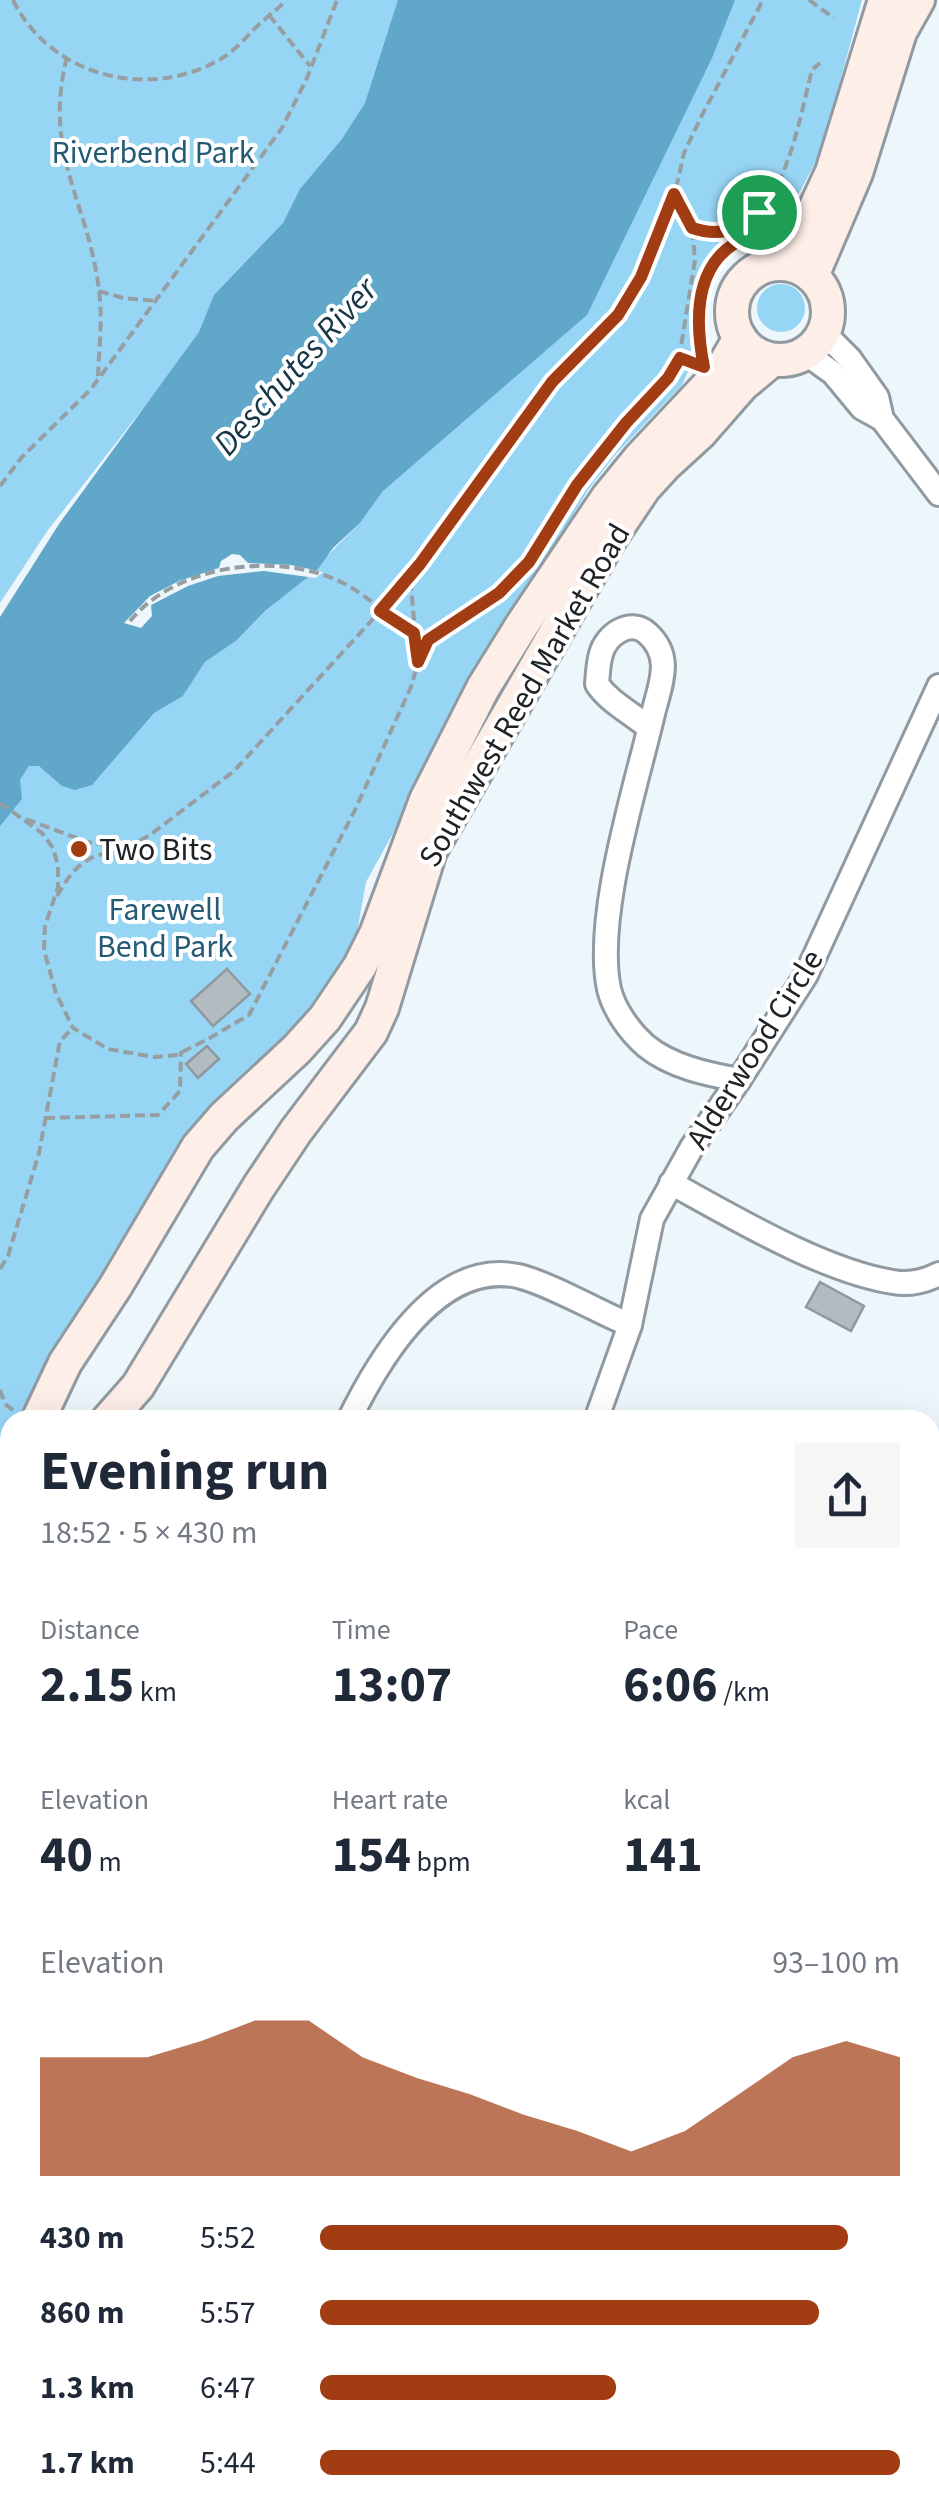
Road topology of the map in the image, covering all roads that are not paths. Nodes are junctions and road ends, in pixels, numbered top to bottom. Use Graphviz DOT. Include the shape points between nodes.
graph roads {
  1 [pos="884,0"];
  2 [pos="918,0"];
  3 [pos="798,270"];
  4 [pos="740,338"];
  5 [pos="815,343"];
  6 [pos="772,360"];
  7 [pos="939,494"];
  8 [pos="939,686"];
  9 [pos="649,728"];
  10 [pos="739,1080"];
  11 [pos="670,1182"];
  12 [pos="939,1274"];
  13 [pos="630,1325"];
  14 [pos="33,1410"];
  15 [pos="117,1410"];
  16 [pos="355,1410"];
  17 [pos="600,1410"];
  1 -- 3 [label="main road"];
  2 -- 3 [label="main road" via="900,32 856,173"];
  3 -- 4 [label="main road" via="768,266 743,282 732,310"];
  3 -- 5 [label="main road" via="822,288 828,302"];
  4 -- 6 [label="main road"];
  4 -- 14 [label="main road, Southwest Reed Market Road" via="719,374 608,497 483,688 426,800 360,966 298,1049 198,1148"];
  5 -- 6 [label="main road"];
  5 -- 7 [label="street" via="833,373 862,408 882,419"];
  6 -- 15 [label="main road, Southwest Reed Market Road" via="644,488 609,540 430,851 371,1032 286,1146"];
  8 -- 10 [label="street, Alderwood Circle" via="806,975"];
  9 -- 10 [label="street" via="616,866 606,964 610,994 647,1046 674,1062"];
  10 -- 11 [label="street, Alderwood Circle"];
  11 -- 12 [label="street" via="799,1250 857,1272 896,1283"];
  11 -- 13 [label="street, Alderwood Circle" via="652,1219"];
  13 -- 16 [label="street" via="519,1276 472,1280 426,1307 394,1342"];
  13 -- 17 [label="street, Alderwood Circle"];
}
